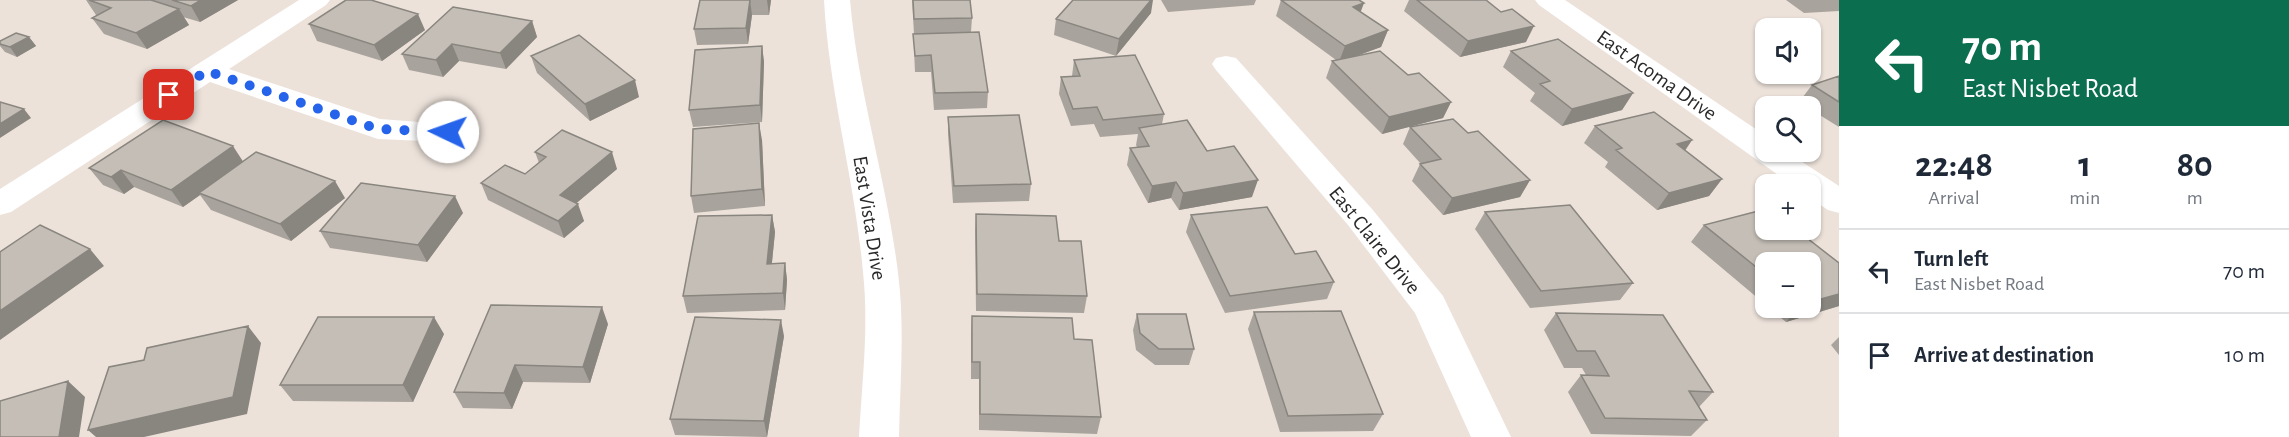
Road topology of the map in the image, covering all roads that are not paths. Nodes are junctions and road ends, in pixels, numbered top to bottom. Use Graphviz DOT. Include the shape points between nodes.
graph roads {
  1 [pos="317,0"];
  2 [pos="837,0"];
  3 [pos="1548,0"];
  4 [pos="1226,64"];
  5 [pos="207,71"];
  6 [pos="448,132"];
  7 [pos="1755,143"];
  8 [pos="1782,162"];
  9 [pos="1839,202"];
  10 [pos="0,204"];
  11 [pos="879,437"];
  12 [pos="1491,437"];
  1 -- 5 [label="street"];
  2 -- 11 [label="street, East Vista Drive" via="845,82 879,252 883,304"];
  3 -- 7 [label="street, East Acoma Drive"];
  4 -- 12 [label="street, East Claire Drive" via="1430,306"];
  5 -- 6 [label="street" via="378,129"];
  5 -- 10 [label="street"];
  8 -- 9 [label="street, East Acoma Drive"];
}
